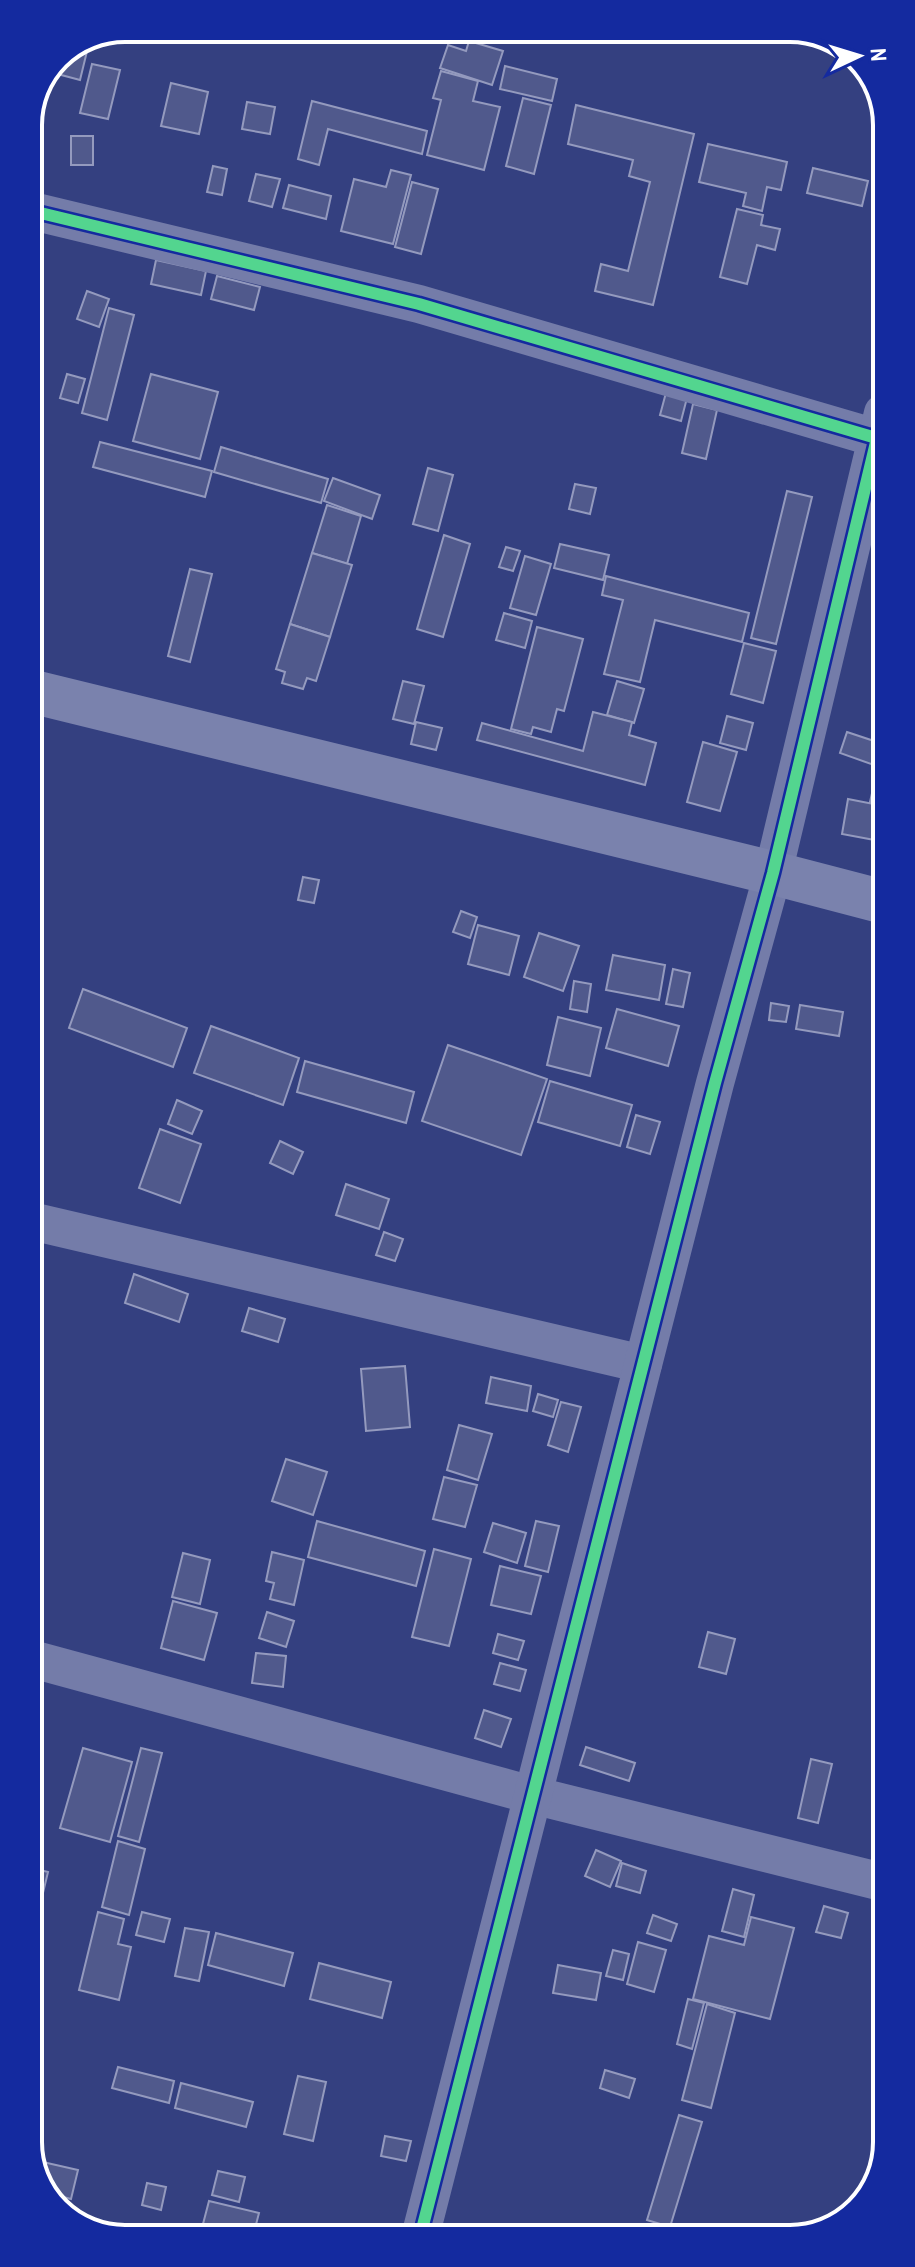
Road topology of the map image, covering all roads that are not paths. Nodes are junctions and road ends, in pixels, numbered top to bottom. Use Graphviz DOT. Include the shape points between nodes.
graph roads {
  1 [pos="42,213"];
  2 [pos="873,428"];
  3 [pos="873,463"];
  4 [pos="42,694"];
  5 [pos="773,873"];
  6 [pos="873,899"];
  7 [pos="42,1224"];
  8 [pos="643,1364"];
  9 [pos="42,1662"];
  10 [pos="532,1795"];
  11 [pos="873,1880"];
  12 [pos="423,2225"];
  1 -- 2 [label="street" via="419,304"];
  3 -- 5 [label="street"];
  4 -- 5 [label="street"];
  5 -- 6 [label="street"];
  5 -- 8 [label="street"];
  7 -- 8 [label="street"];
  8 -- 10 [label="street"];
  9 -- 10 [label="street"];
  10 -- 11 [label="street"];
  10 -- 12 [label="street"];
}
